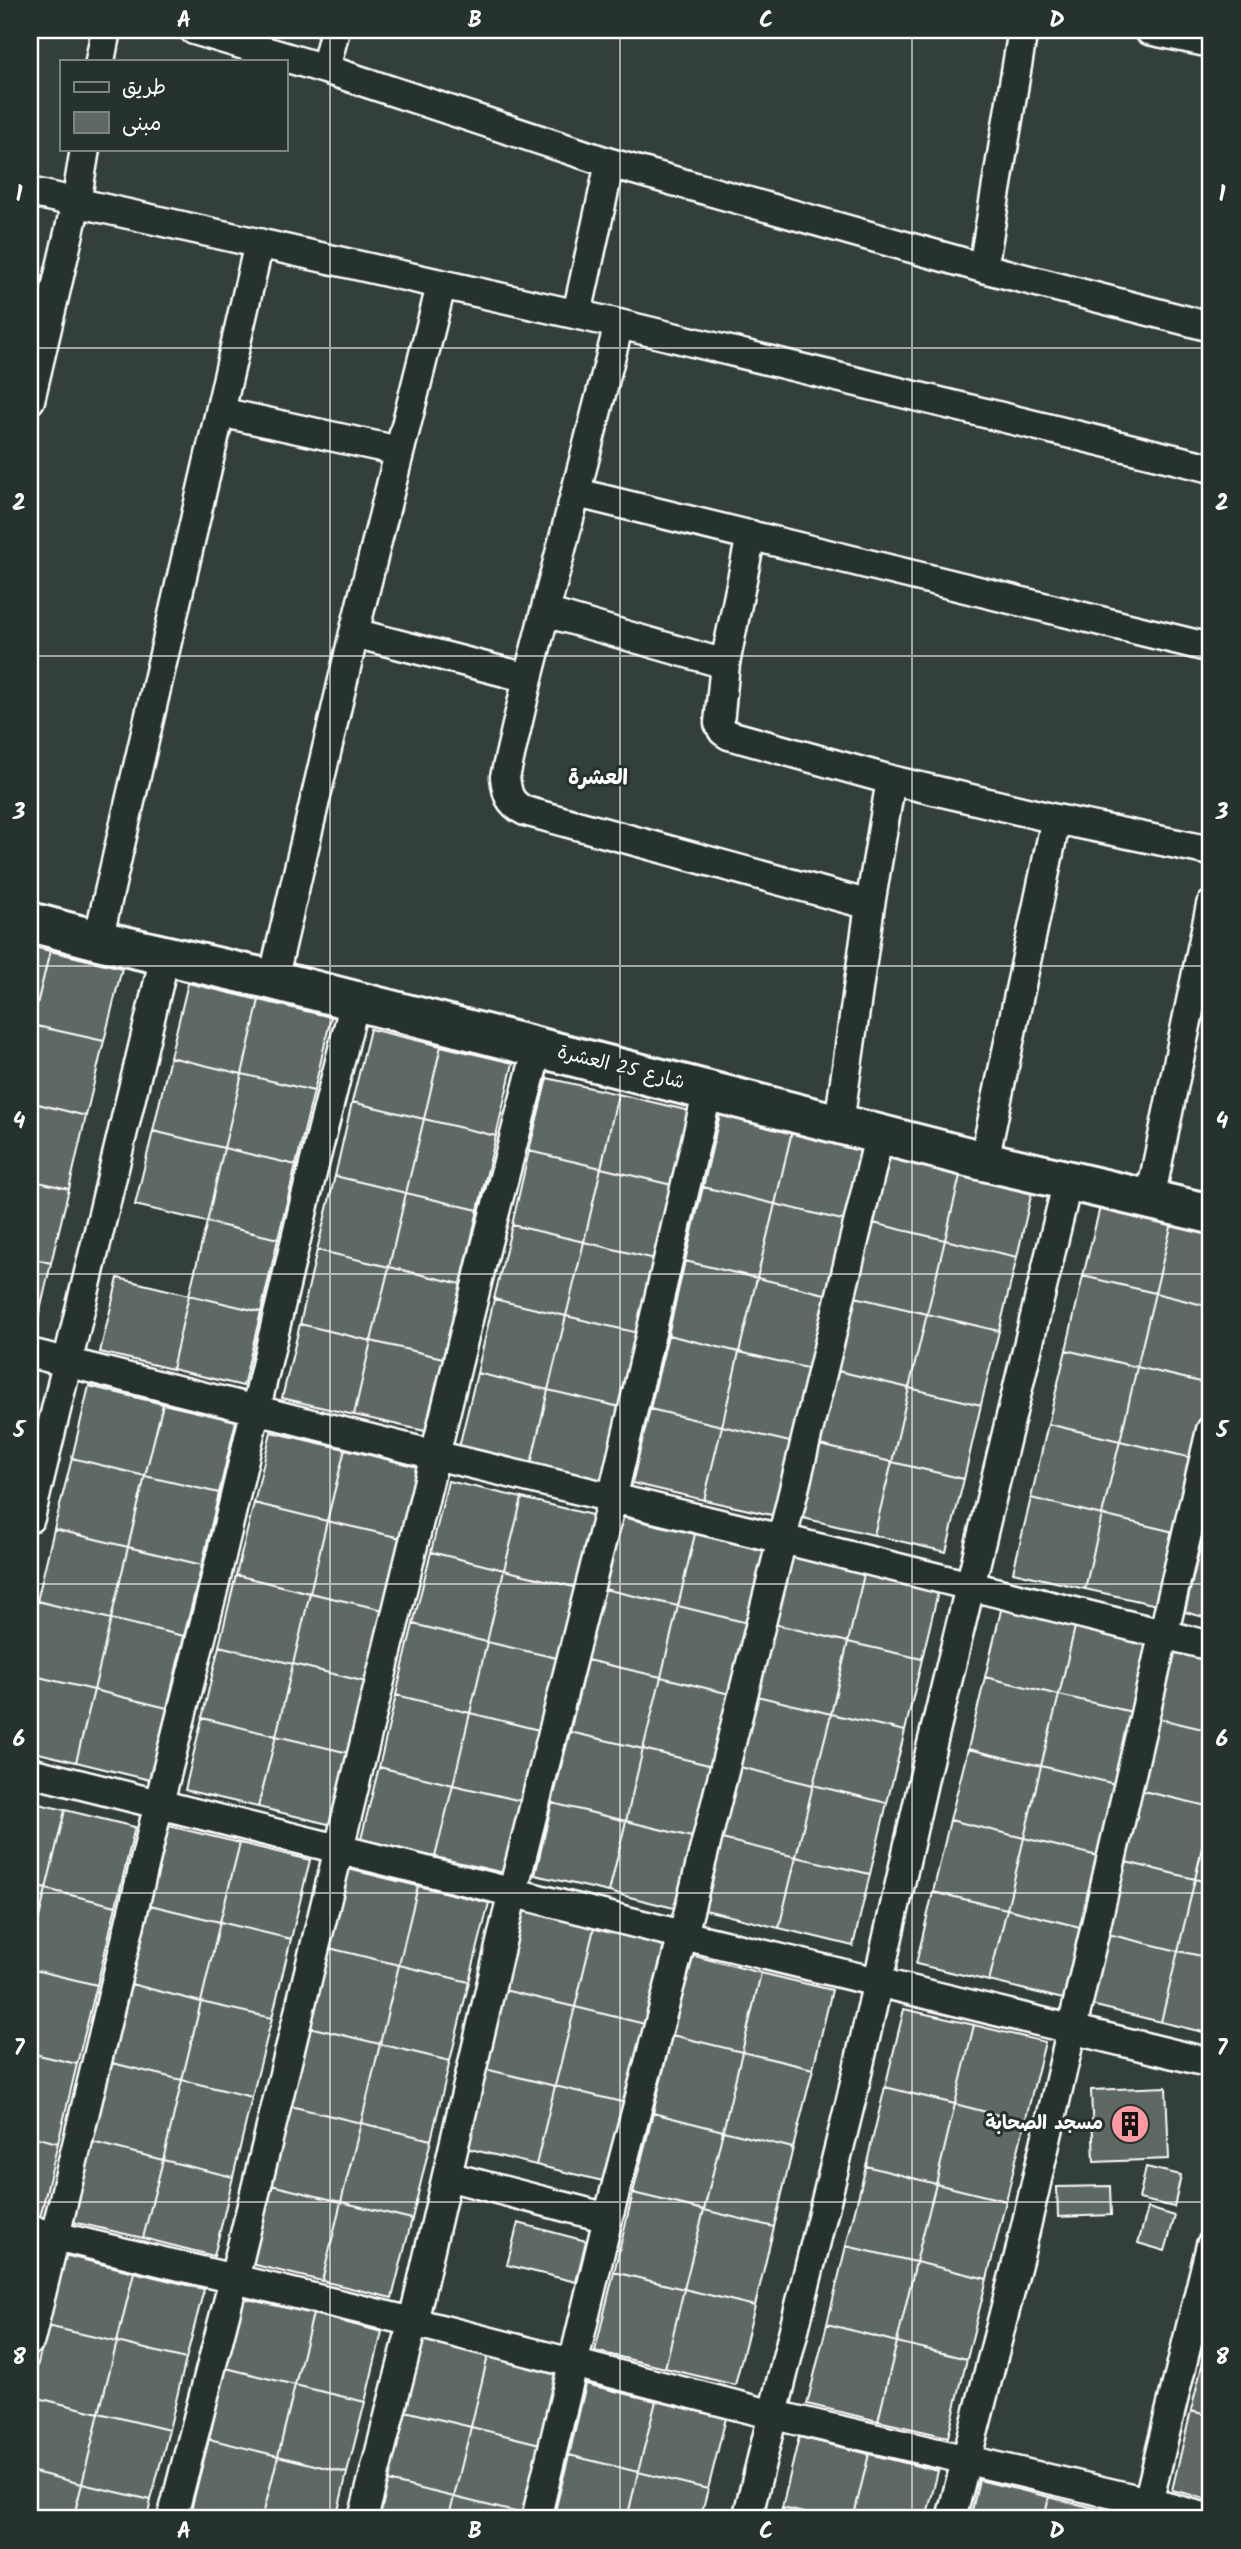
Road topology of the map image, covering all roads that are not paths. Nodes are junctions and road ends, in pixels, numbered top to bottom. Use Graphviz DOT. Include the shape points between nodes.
graph roads {
  1 [pos="106,30"];
  2 [pos="194,30"];
  3 [pos="335,30"];
  4 [pos="1023,30"];
  5 [pos="1149,30"];
  6 [pos="1211,43"];
  7 [pos="100,60"];
  8 [pos="325,69"];
  9 [pos="85,150"];
  10 [pos="610,163"];
  11 [pos="30,192"];
  12 [pos="76,203"];
  13 [pos="259,243"];
  14 [pos="983,268"];
  15 [pos="441,285"];
  16 [pos="577,314"];
  17 [pos="620,324"];
  18 [pos="1211,327"];
  19 [pos="31,386"];
  20 [pos="220,412"];
  21 [pos="399,451"];
  22 [pos="1211,468"];
  23 [pos="577,493"];
  24 [pos="751,535"];
  25 [pos="545,612"];
  26 [pos="354,633"];
  27 [pos="1211,648"];
  28 [pos="725,664"];
  29 [pos="528,678"];
  30 [pos="891,780"];
  31 [pos="1056,819"];
  32 [pos="1211,850"];
  33 [pos="870,905"];
  34 [pos="1211,905"];
  35 [pos="30,922"];
  36 [pos="98,940"];
  37 [pos="165,956"];
  38 [pos="273,980"];
  39 [pos="1202,993"];
  40 [pos="355,1002"];
  41 [pos="538,1046"];
  42 [pos="708,1090"];
  43 [pos="839,1123"];
  44 [pos="880,1133"];
  45 [pos="984,1161"];
  46 [pos="1068,1180"];
  47 [pos="1150,1199"];
  48 [pos="1211,1214"];
  49 [pos="30,1353"];
  50 [pos="69,1363"];
  51 [pos="257,1410"];
  52 [pos="1211,1430"];
  53 [pos="435,1455"];
  54 [pos="612,1499"];
  55 [pos="30,1518"];
  56 [pos="782,1539"];
  57 [pos="972,1586"];
  58 [pos="1165,1635"];
  59 [pos="1211,1646"];
  60 [pos="30,1772"];
  61 [pos="159,1803"];
  62 [pos="338,1847"];
  63 [pos="513,1891"];
  64 [pos="683,1935"];
  65 [pos="879,1981"];
  66 [pos="1072,2030"];
  67 [pos="1211,2063"];
  68 [pos="447,2176"];
  69 [pos="608,2218"];
  70 [pos="42,2233"];
  71 [pos="1211,2245"];
  72 [pos="234,2279"];
  73 [pos="413,2322"];
  74 [pos="30,2340"];
  75 [pos="572,2363"];
  76 [pos="774,2415"];
  77 [pos="968,2461"];
  78 [pos="1146,2510"];
  79 [pos="173,2519"];
  80 [pos="363,2519"];
  81 [pos="536,2519"];
  82 [pos="747,2519"];
  83 [pos="951,2519"];
  84 [pos="1211,2519"];
  1 -- 7 [label="street"];
  2 -- 8 [label="street"];
  3 -- 8 [label="street"];
  4 -- 14 [label="street"];
  5 -- 6 [label="street"];
  8 -- 10 [label="street"];
  9 -- 12 [label="street"];
  10 -- 14 [label="street"];
  10 -- 16 [label="street"];
  11 -- 12 [label="street"];
  12 -- 13 [label="street"];
  12 -- 19 [label="street"];
  13 -- 15 [label="street"];
  13 -- 20 [label="street"];
  14 -- 18 [label="street"];
  15 -- 16 [label="street"];
  15 -- 21 [label="street"];
  16 -- 17 [label="street"];
  17 -- 22 [label="street"];
  17 -- 23 [label="street"];
  20 -- 21 [label="street"];
  20 -- 36 [label="street"];
  21 -- 26 [label="street"];
  23 -- 24 [label="street"];
  23 -- 25 [label="street"];
  24 -- 27 [label="street"];
  24 -- 28 [label="street"];
  25 -- 28 [label="street"];
  25 -- 29 [label="street"];
  26 -- 29 [label="street"];
  26 -- 38 [label="street"];
  28 -- 30 [label="street" via="719,723 723,731"];
  29 -- 33 [label="street" via="506,777 512,804"];
  30 -- 31 [label="street"];
  30 -- 33 [label="street"];
  31 -- 32 [label="street"];
  31 -- 45 [label="street"];
  33 -- 43 [label="street"];
  34 -- 39 [label="street"];
  35 -- 36 [label="street, شارع 25 العشرة"];
  36 -- 37 [label="street, شارع 25 العشرة"];
  37 -- 38 [label="street, شارع 25 العشرة"];
  37 -- 50 [label="street"];
  38 -- 40 [label="street, شارع 25 العشرة"];
  39 -- 47 [label="street"];
  40 -- 41 [label="street, شارع 25 العشرة"];
  40 -- 51 [label="street"];
  41 -- 42 [label="street, شارع 25 العشرة"];
  41 -- 53 [label="street"];
  42 -- 43 [label="street, شارع 25 العشرة"];
  42 -- 54 [label="street"];
  43 -- 44 [label="street, شارع 25 العشرة"];
  44 -- 45 [label="street, شارع 25 العشرة"];
  44 -- 56 [label="street"];
  45 -- 46 [label="street, شارع 25 العشرة"];
  46 -- 47 [label="street, شارع 25 العشرة"];
  46 -- 57 [label="street"];
  47 -- 48 [label="street, شارع 25 العشرة"];
  49 -- 50 [label="street"];
  50 -- 51 [label="street"];
  50 -- 55 [label="street"];
  51 -- 53 [label="street"];
  51 -- 61 [label="street"];
  52 -- 58 [label="street"];
  53 -- 54 [label="street"];
  53 -- 62 [label="street"];
  54 -- 56 [label="street"];
  54 -- 63 [label="street"];
  56 -- 57 [label="street"];
  56 -- 64 [label="street"];
  57 -- 58 [label="street"];
  57 -- 65 [label="street"];
  58 -- 59 [label="street"];
  58 -- 66 [label="street"];
  60 -- 61 [label="street"];
  61 -- 62 [label="street"];
  61 -- 70 [label="street"];
  62 -- 63 [label="street"];
  62 -- 72 [label="street"];
  63 -- 64 [label="street"];
  63 -- 68 [label="street"];
  64 -- 65 [label="street"];
  64 -- 69 [label="street"];
  65 -- 66 [label="street"];
  65 -- 76 [label="street"];
  66 -- 67 [label="street"];
  66 -- 77 [label="street"];
  68 -- 69 [label="street"];
  68 -- 73 [label="street"];
  69 -- 75 [label="street"];
  70 -- 72 [label="street"];
  70 -- 74 [label="street"];
  71 -- 78 [label="street"];
  72 -- 73 [label="street"];
  72 -- 79 [label="street"];
  73 -- 75 [label="street"];
  73 -- 80 [label="street"];
  75 -- 76 [label="street"];
  75 -- 81 [label="street"];
  76 -- 77 [label="street"];
  76 -- 82 [label="street"];
  77 -- 78 [label="street"];
  77 -- 83 [label="street"];
  78 -- 84 [label="street"];
}
